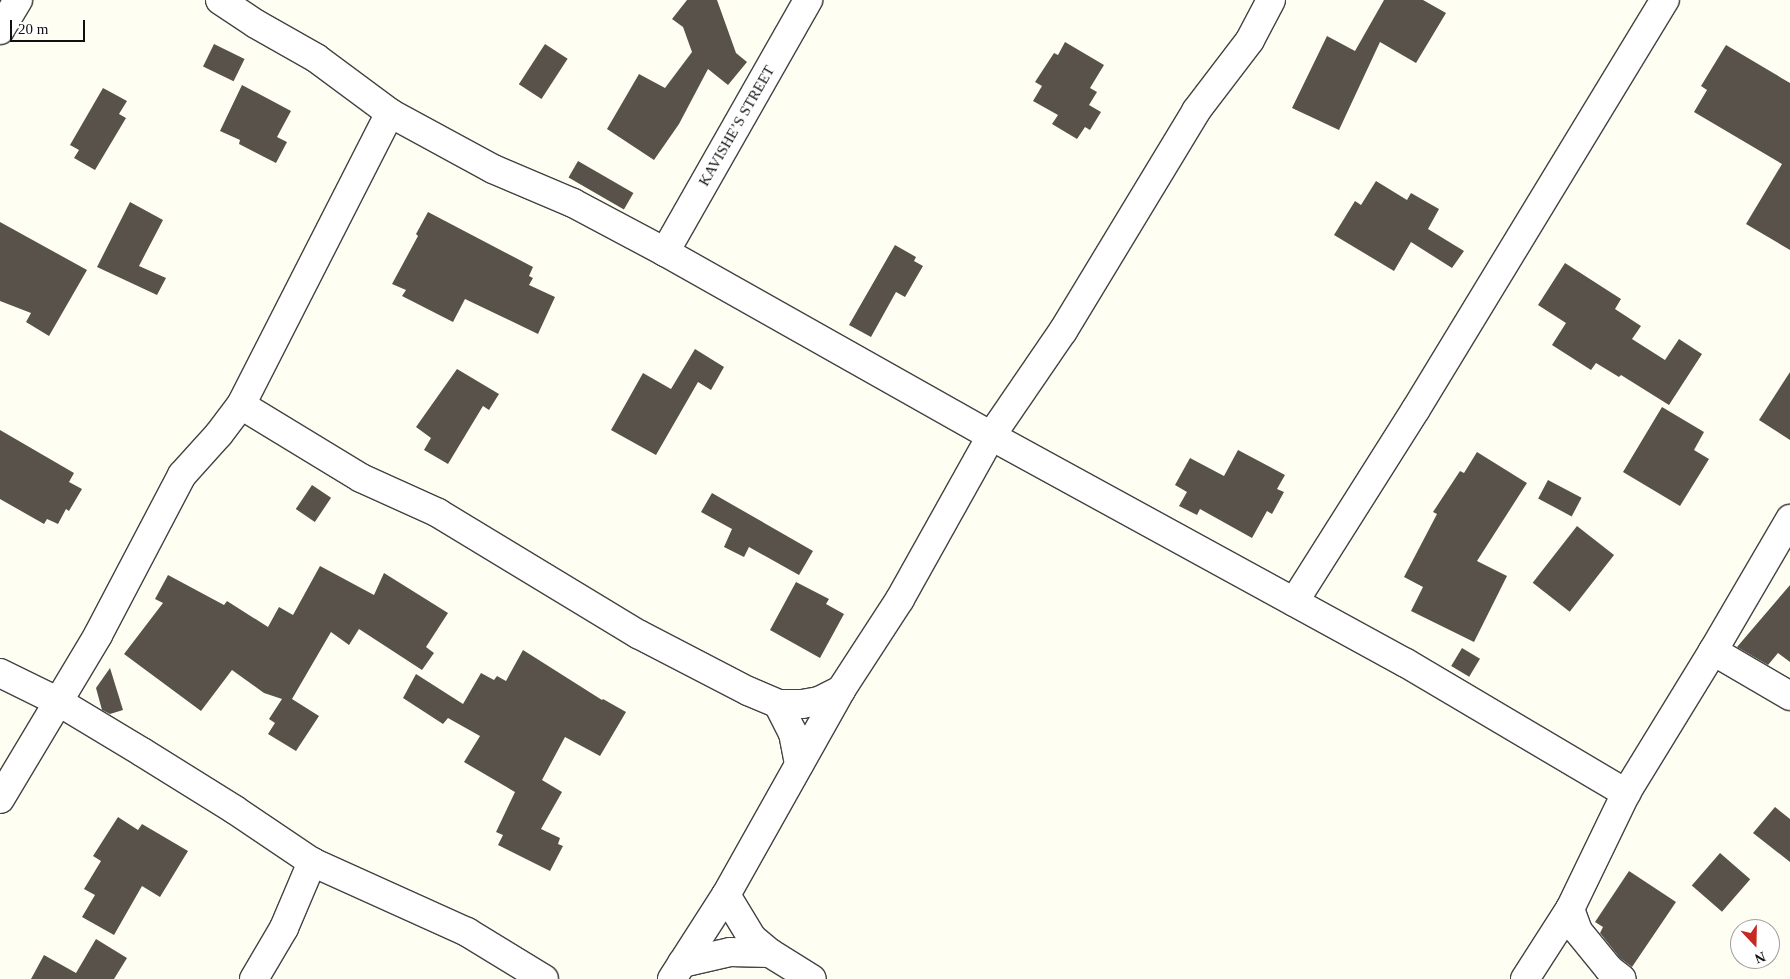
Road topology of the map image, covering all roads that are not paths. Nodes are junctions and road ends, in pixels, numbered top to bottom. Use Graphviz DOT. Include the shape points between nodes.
graph roads {
  1 [pos="18,0"];
  2 [pos="220,0"];
  3 [pos="808,0"];
  4 [pos="1271,0"];
  5 [pos="1665,0"];
  6 [pos="0,30"];
  7 [pos="390,113"];
  8 [pos="665,252"];
  9 [pos="241,405"];
  10 [pos="991,436"];
  11 [pos="1790,519"];
  12 [pos="1294,602"];
  13 [pos="1713,651"];
  14 [pos="0,673"];
  15 [pos="841,690"];
  16 [pos="1790,696"];
  17 [pos="59,702"];
  18 [pos="778,704"];
  19 [pos="798,764"];
  20 [pos="1626,793"];
  21 [pos="0,799"];
  22 [pos="312,862"];
  23 [pos="726,895"];
  24 [pos="1570,909"];
  25 [pos="770,953"];
  26 [pos="677,971"];
  27 [pos="254,979"];
  28 [pos="544,979"];
  29 [pos="812,979"];
  30 [pos="1525,979"];
  31 [pos="1622,979"];
  1 -- 6 [label="street"];
  2 -- 7 [label="street" via="316,58"];
  3 -- 8 [label="street, KAVISHE’S STREET"];
  4 -- 10 [label="street" via="1250,40 1196,111 1063,331"];
  5 -- 12 [label="street"];
  7 -- 8 [label="street" via="493,169 573,203"];
  7 -- 9 [label="street"];
  8 -- 10 [label="street"];
  9 -- 17 [label="street" via="182,476"];
  9 -- 18 [label="street" via="361,478 438,513 638,634"];
  10 -- 12 [label="street"];
  10 -- 15 [label="street" via="900,599"];
  11 -- 13 [label="street"];
  12 -- 20 [label="street" via="1406,663"];
  13 -- 16 [label="street"];
  13 -- 20 [label="street"];
  14 -- 17 [label="street"];
  15 -- 18 [label="street" via="819,701"];
  15 -- 19 [label="street"];
  17 -- 21 [label="street"];
  17 -- 22 [label="street" via="235,810"];
  18 -- 19 [label="street" via="793,733"];
  19 -- 23 [label="street"];
  20 -- 24 [label="street"];
  22 -- 27 [label="street" via="284,928"];
  22 -- 28 [label="street" via="467,932"];
  23 -- 25 [label="street" via="752,938"];
  23 -- 26 [label="street"];
  24 -- 30 [label="street"];
  24 -- 31 [label="street" via="1578,931 1608,969"];
  25 -- 26 [label="street" via="730,952"];
  25 -- 29 [label="street"];
}
